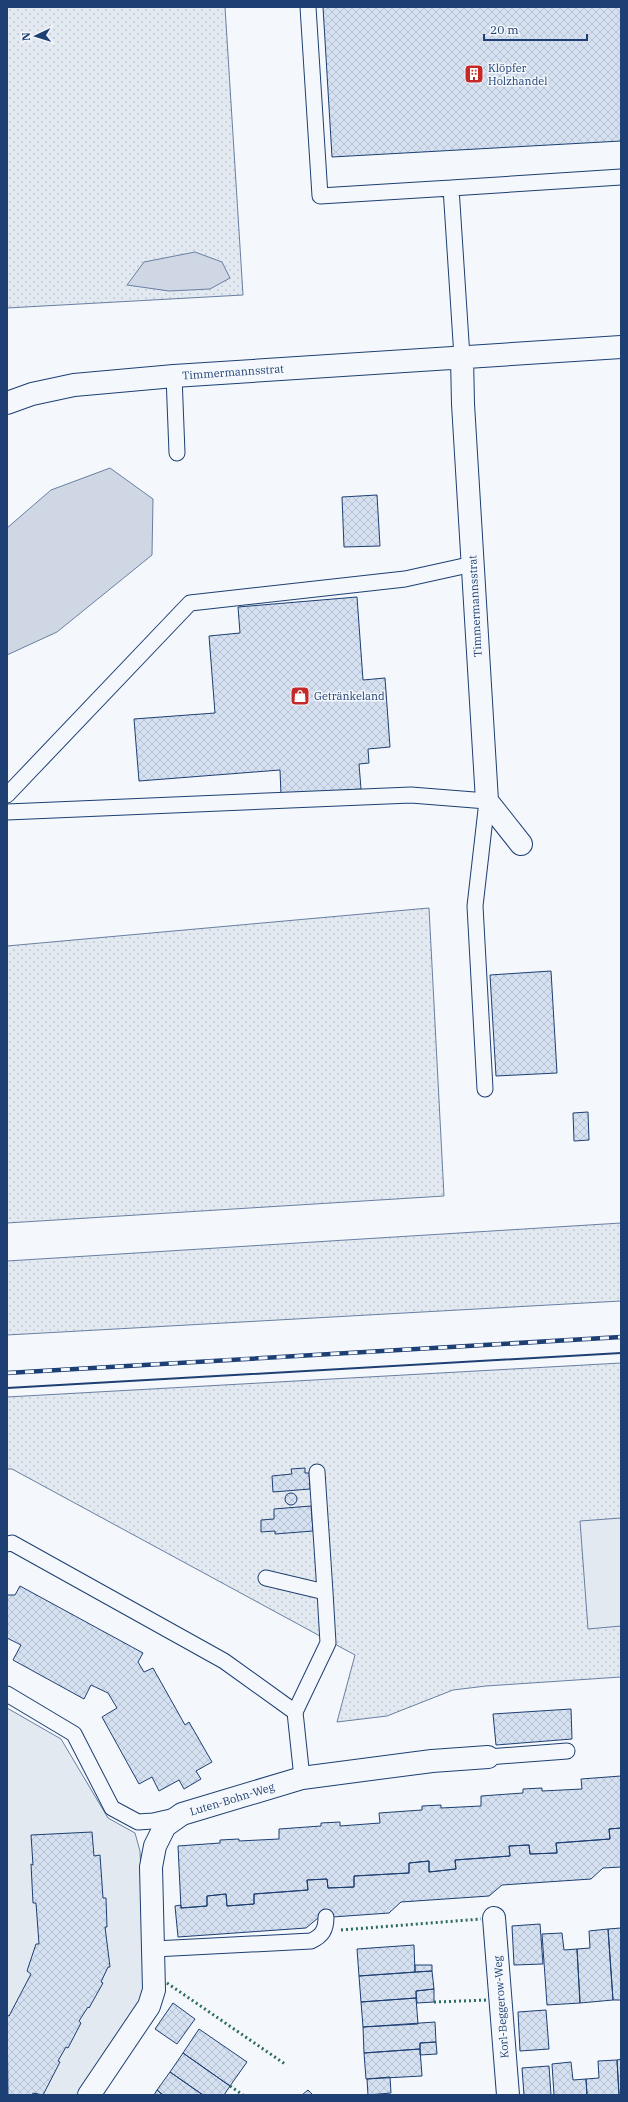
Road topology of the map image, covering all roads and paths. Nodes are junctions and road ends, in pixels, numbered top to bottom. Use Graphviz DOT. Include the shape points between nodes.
graph roads {
  1 [pos="308,7"];
  2 [pos="621,177"];
  3 [pos="451,188"];
  4 [pos="621,347"];
  5 [pos="462,357"];
  6 [pos="174,376"];
  7 [pos="7,403"];
  8 [pos="177,454"];
  9 [pos="473,564"];
  10 [pos="7,795"];
  11 [pos="487,802"];
  12 [pos="7,812"];
  13 [pos="520,844"];
  14 [pos="485,1089"];
  15 [pos="317,1472"];
  16 [pos="7,1544"];
  17 [pos="266,1578"];
  18 [pos="325,1592"];
  19 [pos="7,1694"];
  20 [pos="295,1712"];
  21 [pos="567,1750"];
  22 [pos="488,1757"];
  23 [pos="302,1778"];
  24 [pos="182,1814"];
  25 [pos="326,1917"];
  26 [pos="494,1918"];
  27 [pos="154,1949"];
  28 [pos="89,2095"];
  29 [pos="508,2095"];
  1 -- 3 [label="lane" via="320,196"];
  2 -- 3 [label="lane"];
  3 -- 5 [label="lane"];
  4 -- 5 [label="street, Timmermannsstrat"];
  5 -- 6 [label="street, Timmermannsstrat"];
  5 -- 9 [label="street, Timmermannsstrat"];
  6 -- 7 [label="street, Timmermannsstrat" via="74,385 32,394"];
  6 -- 8 [label="lane"];
  9 -- 10 [label="lane" via="405,579 190,603"];
  9 -- 11 [label="street, Timmermannsstrat"];
  11 -- 12 [label="lane" via="411,795"];
  11 -- 13 [label="street"];
  11 -- 14 [label="lane" via="474,906"];
  15 -- 18 [label="lane"];
  16 -- 20 [label="lane" via="12,1544 224,1661"];
  17 -- 18 [label="lane"];
  18 -- 20 [label="lane" via="328,1644"];
  19 -- 24 [label="lane" via="74,1734 112,1808 138,1822 154,1822"];
  20 -- 23 [label="lane"];
  21 -- 22 [label="lane, Luten-Bohn-Weg"];
  22 -- 23 [label="street, Luten-Bohn-Weg" via="432,1761"];
  23 -- 24 [label="street, Luten-Bohn-Weg"];
  24 -- 27 [label="street, Luten-Bohn-Weg" via="165,1826 155,1846 151,1867"];
  25 -- 27 [label="lane" via="325,1930 320,1937 311,1941"];
  26 -- 29 [label="street, Korl-Beggerow-Weg"];
  27 -- 28 [label="street, Luten-Bohn-Weg" via="154,1990 149,2006"];
}
